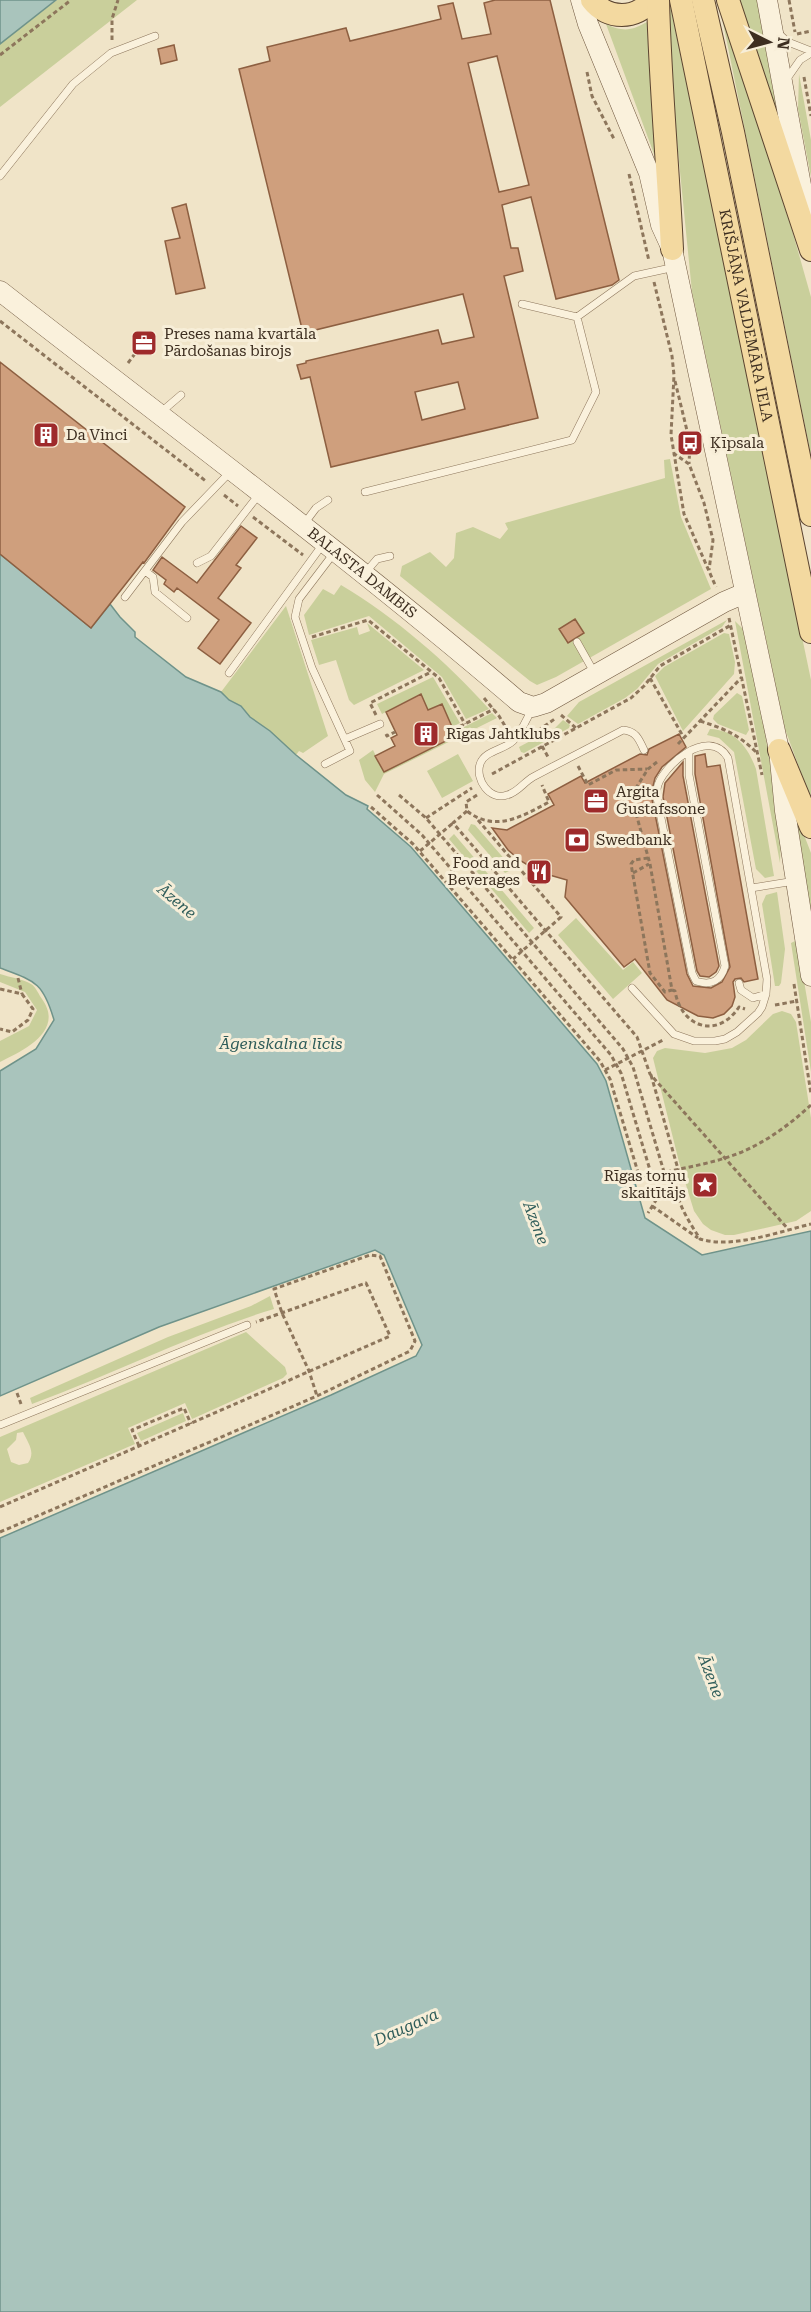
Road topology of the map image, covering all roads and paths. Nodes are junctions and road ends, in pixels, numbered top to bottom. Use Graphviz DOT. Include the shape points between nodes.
graph roads {
  1 [pos="71,0"];
  2 [pos="118,0"];
  3 [pos="581,0"];
  4 [pos="592,0"];
  5 [pos="651,0"];
  6 [pos="658,0"];
  7 [pos="681,0"];
  8 [pos="703,0"];
  9 [pos="728,0"];
  10 [pos="767,0"];
  11 [pos="772,27"];
  12 [pos="811,31"];
  13 [pos="796,34"];
  14 [pos="155,36"];
  15 [pos="811,52"];
  16 [pos="111,53"];
  17 [pos="0,55"];
  18 [pos="585,64"];
  19 [pos="811,73"];
  20 [pos="803,74"];
  21 [pos="784,91"];
  22 [pos="616,144"];
  23 [pos="628,172"];
  24 [pos="0,176"];
  25 [pos="811,242"];
  26 [pos="811,250"];
  27 [pos="673,258"];
  28 [pos="651,272"];
  29 [pos="0,291"];
  30 [pos="522,304"];
  31 [pos="577,317"];
  32 [pos="140,347"];
  33 [pos="128,363"];
  34 [pos="674,375"];
  35 [pos="181,396"];
  36 [pos="158,415"];
  37 [pos="673,453"];
  38 [pos="689,464"];
  39 [pos="231,471"];
  40 [pos="365,492"];
  41 [pos="260,493"];
  42 [pos="328,500"];
  43 [pos="811,516"];
  44 [pos="303,526"];
  45 [pos="330,547"];
  46 [pos="390,556"];
  47 [pos="197,563"];
  48 [pos="145,571"];
  49 [pos="709,571"];
  50 [pos="364,574"];
  51 [pos="745,593"];
  52 [pos="125,597"];
  53 [pos="724,602"];
  54 [pos="187,618"];
  55 [pos="731,625"];
  56 [pos="811,632"];
  57 [pos="302,640"];
  58 [pos="577,642"];
  59 [pos="431,672"];
  60 [pos="229,673"];
  61 [pos="595,674"];
  62 [pos="742,677"];
  63 [pos="650,678"];
  64 [pos="533,707"];
  65 [pos="494,709"];
  66 [pos="699,721"];
  67 [pos="465,723"];
  68 [pos="380,724"];
  69 [pos="453,729"];
  70 [pos="395,732"];
  71 [pos="684,738"];
  72 [pos="345,739"];
  73 [pos="676,745"];
  74 [pos="644,750"];
  75 [pos="689,752"];
  76 [pos="769,752"];
  77 [pos="521,757"];
  78 [pos="663,757"];
  79 [pos="325,764"];
  80 [pos="648,769"];
  81 [pos="581,771"];
  82 [pos="762,777"];
  83 [pos="376,795"];
  84 [pos="399,795"];
  85 [pos="370,807"];
  86 [pos="467,811"];
  87 [pos="477,819"];
  88 [pos="453,823"];
  89 [pos="811,827"];
  90 [pos="440,834"];
  91 [pos="429,843"];
  92 [pos="419,852"];
  93 [pos="648,858"];
  94 [pos="650,864"];
  95 [pos="633,873"];
  96 [pos="795,881"];
  97 [pos="751,888"];
  98 [pos="545,931"];
  99 [pos="532,942"];
  100 [pos="522,951"];
  101 [pos="513,959"];
  102 [pos="18,978"];
  103 [pos="802,978"];
  104 [pos="739,983"];
  105 [pos="0,988"];
  106 [pos="632,988"];
  107 [pos="672,990"];
  108 [pos="22,994"];
  109 [pos="766,994"];
  110 [pos="797,1001"];
  111 [pos="762,1007"];
  112 [pos="0,1029"];
  113 [pos="675,1034"];
  114 [pos="643,1050"];
  115 [pos="628,1058"];
  116 [pos="616,1064"];
  117 [pos="605,1070"];
  118 [pos="650,1074"];
  119 [pos="811,1095"];
  120 [pos="811,1105"];
  121 [pos="726,1158"];
  122 [pos="678,1169"];
  123 [pos="664,1172"];
  124 [pos="651,1176"];
  125 [pos="674,1181"];
  126 [pos="658,1197"];
  127 [pos="680,1199"];
  128 [pos="652,1206"];
  129 [pos="648,1213"];
  130 [pos="811,1224"];
  131 [pos="788,1229"];
  132 [pos="700,1239"];
  133 [pos="282,1313"];
  134 [pos="247,1325"];
  135 [pos="309,1371"];
  136 [pos="317,1396"];
  137 [pos="191,1424"];
  138 [pos="0,1425"];
  139 [pos="139,1446"];
  140 [pos="0,1507"];
  141 [pos="0,1532"];
  1 -- 17 [label="path"];
  2 -- 16 [label="path" via="112,19"];
  3 -- 27 [label="street" via="649,173"];
  4 -- 5 [label="main road" via="617,15 633,14"];
  6 -- 27 [label="main road"];
  7 -- 56 [label="main road, KRIŠJĀŅA VALDEMĀRA IELA"];
  8 -- 43 [label="main road, KRIŠJĀŅA VALDEMĀRA IELA"];
  9 -- 26 [label="main road"];
  10 -- 11 [label="street"];
  11 -- 15 [label="lane" via="788,42"];
  11 -- 21 [label="street"];
  12 -- 13 [label="path"];
  14 -- 16 [label="lane"];
  15 -- 21 [label="lane" via="787,76"];
  16 -- 24 [label="lane" via="73,84"];
  18 -- 22 [label="path" via="592,96"];
  19 -- 20 [label="path"];
  21 -- 25 [label="street"];
  23 -- 28 [label="path"];
  27 -- 28 [label="lane"];
  27 -- 51 [label="street"];
  28 -- 31 [label="lane" via="634,276"];
  28 -- 34 [label="path"];
  29 -- 36 [label="street, BALASTA DAMBIS"];
  30 -- 31 [label="lane"];
  31 -- 40 [label="lane" via="596,392 572,440"];
  32 -- 33 [label="path"];
  34 -- 37 [label="path"];
  34 -- 38 [label="path" via="690,443"];
  35 -- 36 [label="lane"];
  36 -- 39 [label="street, BALASTA DAMBIS"];
  37 -- 38 [label="path"];
  37 -- 49 [label="path" via="684,514"];
  38 -- 49 [label="path" via="713,540"];
  39 -- 41 [label="street, BALASTA DAMBIS"];
  39 -- 48 [label="lane" via="182,522"];
  41 -- 44 [label="street, BALASTA DAMBIS"];
  41 -- 47 [label="lane" via="211,555"];
  42 -- 44 [label="lane" via="316,508"];
  44 -- 45 [label="street, BALASTA DAMBIS"];
  45 -- 50 [label="street, BALASTA DAMBIS"];
  45 -- 57 [label="lane" via="299,599 295,617"];
  45 -- 60 [label="lane"];
  46 -- 50 [label="lane" via="377,559"];
  48 -- 52 [label="lane"];
  48 -- 54 [label="lane" via="153,577 155,592"];
  49 -- 53 [label="path"];
  50 -- 64 [label="street, BALASTA DAMBIS" via="519,702"];
  51 -- 53 [label="street"];
  51 -- 76 [label="street"];
  53 -- 55 [label="path"];
  53 -- 61 [label="street"];
  55 -- 62 [label="path"];
  55 -- 63 [label="path" via="660,666"];
  57 -- 59 [label="path" via="368,620"];
  57 -- 72 [label="lane"];
  58 -- 61 [label="lane"];
  59 -- 67 [label="path" via="439,678"];
  59 -- 68 [label="path" via="370,703"];
  61 -- 64 [label="street"];
  62 -- 66 [label="path"];
  62 -- 76 [label="path"];
  63 -- 71 [label="path"];
  63 -- 77 [label="path" via="631,698"];
  64 -- 74 [label="lane" via="514,741 480,763 482,782 498,797 510,795 530,779 623,730 638,736"];
  65 -- 67 [label="path"];
  66 -- 71 [label="path"];
  66 -- 76 [label="path" via="730,731"];
  67 -- 69 [label="path"];
  68 -- 70 [label="path" via="387,736"];
  68 -- 72 [label="lane"];
  71 -- 73 [label="path"];
  72 -- 79 [label="lane" via="350,751"];
  75 -- 75 [label="lane" via="666,772 657,787 658,803 692,973 696,981 705,984 716,982 725,966 689,775"];
  75 -- 97 [label="lane" via="708,744 723,750 728,758"];
  76 -- 82 [label="path"];
  76 -- 89 [label="main road"];
  76 -- 96 [label="street" via="785,811"];
  78 -- 80 [label="path"];
  80 -- 81 [label="path" via="616,770 588,784"];
  80 -- 93 [label="path" via="634,791"];
  83 -- 91 [label="path"];
  84 -- 90 [label="path"];
  85 -- 92 [label="path"];
  86 -- 88 [label="path"];
  87 -- 98 [label="path" via="561,917"];
  88 -- 90 [label="path"];
  88 -- 98 [label="path"];
  90 -- 91 [label="path"];
  90 -- 99 [label="path"];
  91 -- 92 [label="path"];
  91 -- 100 [label="path"];
  92 -- 101 [label="path"];
  93 -- 94 [label="path"];
  93 -- 95 [label="path" via="634,860"];
  94 -- 95 [label="path"];
  94 -- 107 [label="path"];
  95 -- 107 [label="path" via="650,973 665,992"];
  96 -- 97 [label="lane"];
  96 -- 103 [label="street"];
  97 -- 109 [label="lane" via="767,979"];
  98 -- 99 [label="path"];
  98 -- 114 [label="path" via="637,1037"];
  99 -- 100 [label="path"];
  99 -- 115 [label="path"];
  100 -- 101 [label="path"];
  100 -- 116 [label="path"];
  101 -- 117 [label="path"];
  102 -- 108 [label="path"];
  103 -- 110 [label="path"];
  104 -- 109 [label="lane" via="741,990 753,998"];
  105 -- 108 [label="path"];
  106 -- 113 [label="lane"];
  107 -- 111 [label="path" via="683,1014 706,1026 723,1023 739,1007"];
  108 -- 112 [label="path" via="33,1010 28,1020 12,1032"];
  109 -- 111 [label="lane"];
  110 -- 111 [label="path"];
  110 -- 119 [label="path"];
  111 -- 113 [label="lane" via="726,1039 694,1041"];
  113 -- 114 [label="path"];
  114 -- 115 [label="path"];
  114 -- 118 [label="path"];
  115 -- 116 [label="path"];
  115 -- 123 [label="path"];
  116 -- 117 [label="path"];
  116 -- 124 [label="path"];
  117 -- 124 [label="path" via="640,1179"];
  118 -- 121 [label="path"];
  118 -- 122 [label="path"];
  120 -- 121 [label="path" via="771,1138"];
  121 -- 122 [label="path"];
  121 -- 131 [label="path"];
  122 -- 123 [label="path"];
  122 -- 125 [label="path"];
  123 -- 124 [label="path"];
  123 -- 125 [label="path"];
  124 -- 126 [label="path"];
  125 -- 127 [label="path"];
  126 -- 127 [label="path"];
  126 -- 128 [label="path"];
  127 -- 132 [label="path"];
  128 -- 129 [label="path"];
  128 -- 132 [label="path"];
  130 -- 131 [label="path"];
  131 -- 132 [label="path" via="731,1242"];
  133 -- 134 [label="path"];
  133 -- 135 [label="path"];
  133 -- 135 [label="path" via="366,1283 390,1336"];
  133 -- 136 [label="path" via="274,1289 370,1255 380,1257 415,1341 411,1351"];
  134 -- 138 [label="lane"];
  135 -- 136 [label="path"];
  135 -- 137 [label="path"];
  136 -- 141 [label="path"];
  137 -- 139 [label="path"];
  137 -- 139 [label="path" via="184,1408 174,1412 132,1430"];
  139 -- 140 [label="path"];
}
